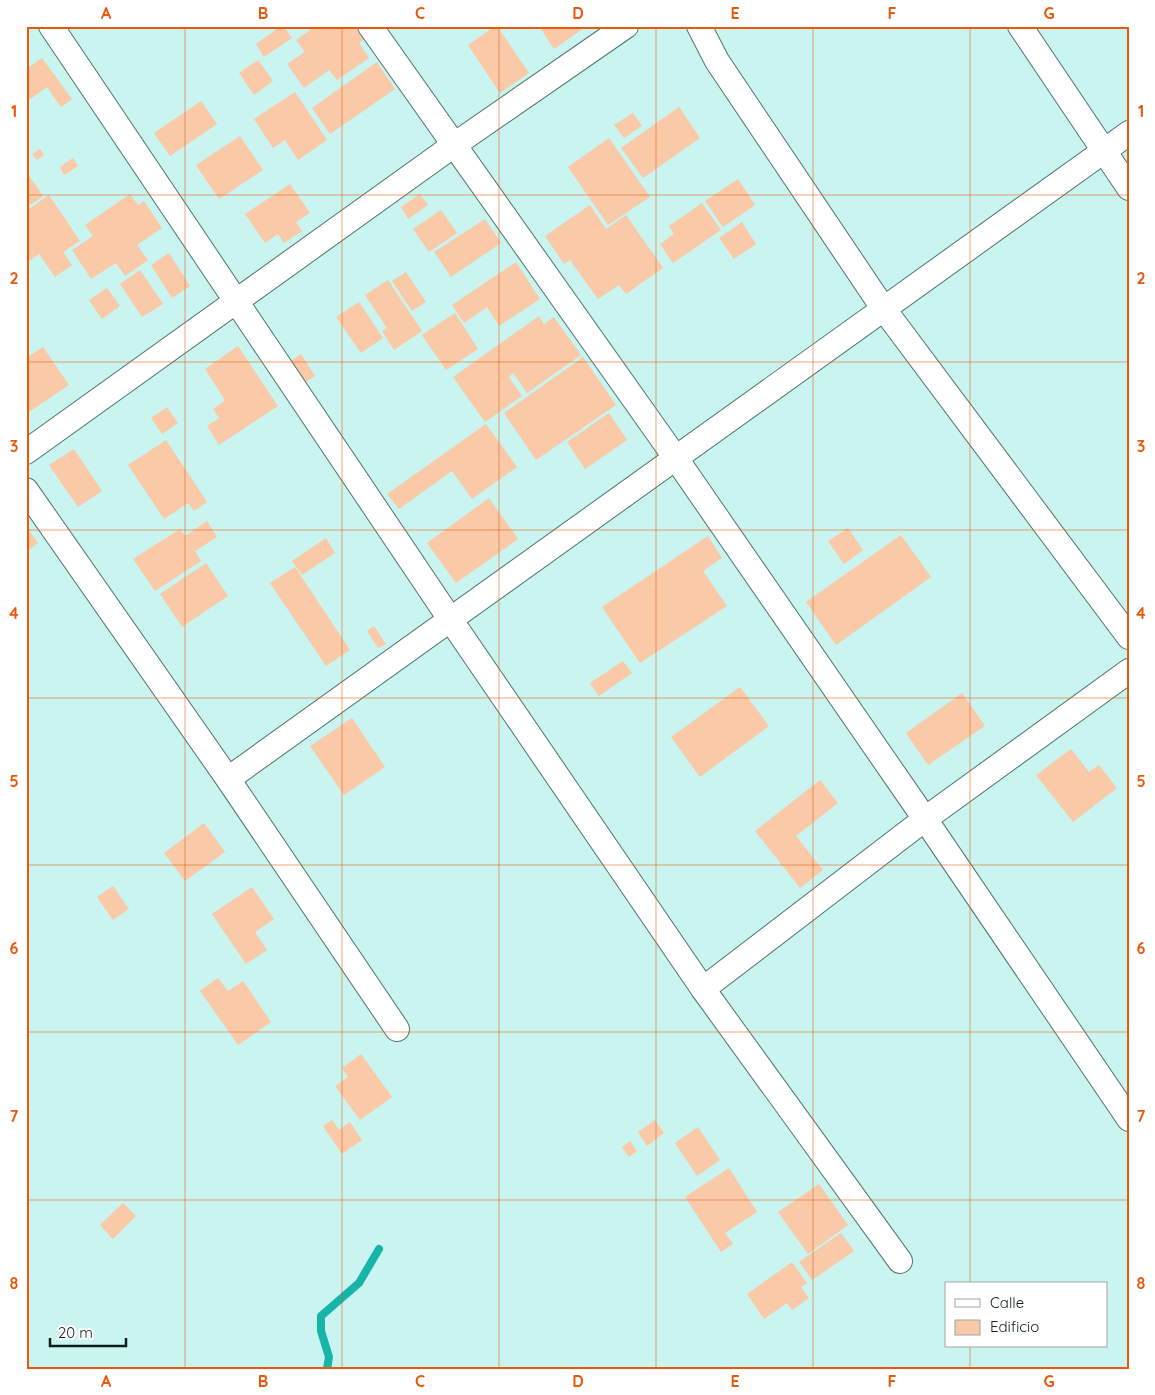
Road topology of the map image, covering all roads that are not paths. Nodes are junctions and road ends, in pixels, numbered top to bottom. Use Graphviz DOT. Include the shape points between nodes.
graph roads {
  1 [pos="51,26"];
  2 [pos="370,26"];
  3 [pos="626,26"];
  4 [pos="699,26"];
  5 [pos="1020,26"];
  6 [pos="1129,133"];
  7 [pos="454,146"];
  8 [pos="1104,151"];
  9 [pos="1129,188"];
  10 [pos="235,301"];
  11 [pos="883,308"];
  12 [pos="26,452"];
  13 [pos="675,457"];
  14 [pos="26,490"];
  15 [pos="450,619"];
  16 [pos="1129,636"];
  17 [pos="1129,671"];
  18 [pos="228,779"];
  19 [pos="925,819"];
  20 [pos="703,989"];
  21 [pos="397,1029"];
  22 [pos="1129,1119"];
  23 [pos="900,1261"];
  1 -- 10 [label="street"];
  2 -- 7 [label="street"];
  3 -- 7 [label="street"];
  4 -- 11 [label="street" via="717,61"];
  5 -- 8 [label="street"];
  6 -- 8 [label="street"];
  7 -- 10 [label="street"];
  7 -- 13 [label="street"];
  8 -- 9 [label="street"];
  8 -- 11 [label="street"];
  10 -- 12 [label="street"];
  10 -- 15 [label="street"];
  11 -- 13 [label="street"];
  11 -- 16 [label="street"];
  13 -- 15 [label="street"];
  13 -- 19 [label="street"];
  14 -- 18 [label="street"];
  15 -- 18 [label="street"];
  15 -- 20 [label="street"];
  17 -- 19 [label="street"];
  18 -- 21 [label="street"];
  19 -- 20 [label="street"];
  19 -- 22 [label="street"];
  20 -- 23 [label="street"];
}
